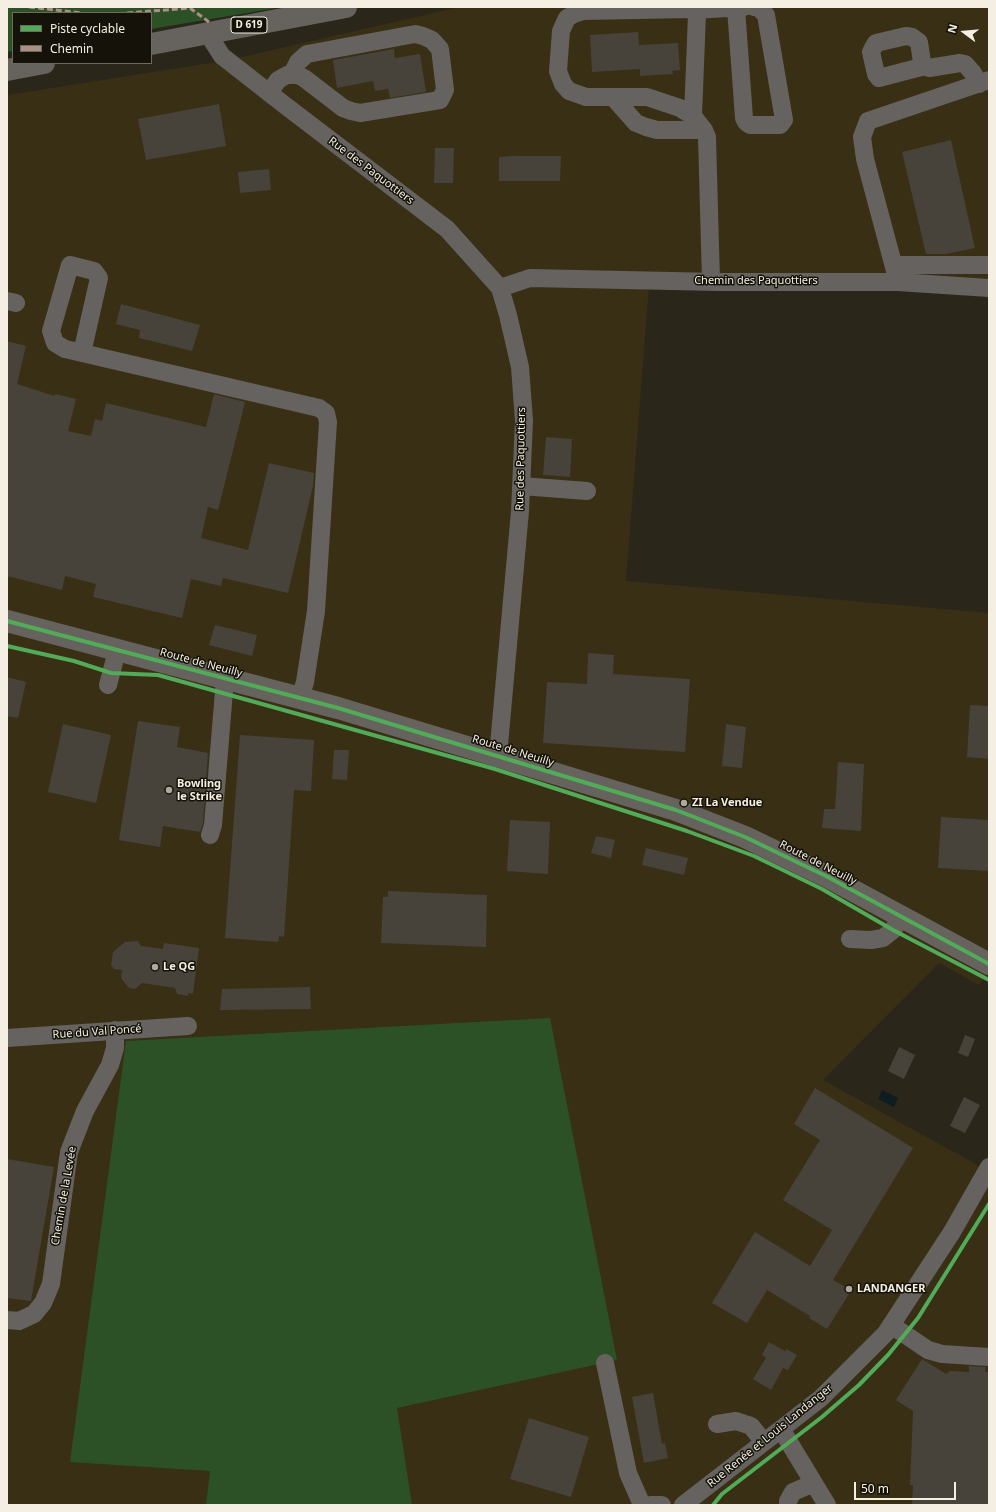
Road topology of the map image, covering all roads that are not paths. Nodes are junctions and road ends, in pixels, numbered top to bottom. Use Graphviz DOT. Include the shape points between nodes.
graph roads {
  1 [pos="346,7"];
  2 [pos="740,7"];
  3 [pos="754,7"];
  4 [pos="694,10"];
  5 [pos="211,33"];
  6 [pos="152,44"];
  7 [pos="39,64"];
  8 [pos="925,66"];
  9 [pos="7,70"];
  10 [pos="292,74"];
  11 [pos="986,82"];
  12 [pos="269,93"];
  13 [pos="613,97"];
  14 [pos="693,116"];
  15 [pos="704,130"];
  16 [pos="989,265"];
  17 [pos="896,273"];
  18 [pos="712,281"];
  19 [pos="500,288"];
  20 [pos="989,288"];
  21 [pos="82,353"];
  22 [pos="522,486"];
  23 [pos="587,491"];
  24 [pos="7,622"];
  25 [pos="117,651"];
  26 [pos="224,678"];
  27 [pos="108,685"];
  28 [pos="300,698"];
  29 [pos="498,756"];
  30 [pos="210,835"];
  31 [pos="901,917"];
  32 [pos="850,939"];
  33 [pos="989,964"];
  34 [pos="188,1026"];
  35 [pos="115,1030"];
  36 [pos="7,1038"];
  37 [pos="989,1167"];
  38 [pos="983,1192"];
  39 [pos="7,1320"];
  40 [pos="891,1325"];
  41 [pos="968,1343"];
  42 [pos="953,1355"];
  43 [pos="989,1357"];
  44 [pos="605,1363"];
  45 [pos="717,1424"];
  46 [pos="781,1429"];
  47 [pos="764,1442"];
  48 [pos="814,1483"];
  49 [pos="642,1505"];
  50 [pos="650,1505"];
  51 [pos="662,1505"];
  52 [pos="683,1505"];
  53 [pos="788,1505"];
  54 [pos="826,1505"];
  1 -- 5 [label="main road, D 619"];
  2 -- 3 [label="street" via="744,118 750,126 780,126 784,120 766,15"];
  2 -- 4 [label="street"];
  4 -- 13 [label="street" via="583,12 567,18 561,31 558,71 563,84 569,91 586,97"];
  4 -- 14 [label="street" via="697,14"];
  5 -- 6 [label="main road, D 619"];
  5 -- 12 [label="street, Rue des Paquottiers" via="213,42 222,56"];
  7 -- 9 [label="main road"];
  8 -- 11 [label="street" via="929,68 965,64"];
  10 -- 10 [label="street" via="304,78 343,108 360,113 440,100 445,90 440,49 432,40 415,34 307,54 298,62"];
  10 -- 12 [label="street" via="278,80"];
  11 -- 17 [label="street" via="868,120 862,137 865,159"];
  12 -- 19 [label="street, Rue des Paquottiers" via="447,229"];
  13 -- 14 [label="street" via="647,97 680,108"];
  13 -- 15 [label="street" via="636,123 646,127 657,130"];
  14 -- 15 [label="street"];
  15 -- 18 [label="street" via="707,137"];
  16 -- 17 [label="street"];
  17 -- 18 [label="street, Chemin des Paquottiers"];
  17 -- 20 [label="street, Chemin des Paquottiers"];
  18 -- 19 [label="street, Chemin des Paquottiers" via="530,278"];
  19 -- 22 [label="street, Rue des Paquottiers" via="520,368 524,421"];
  21 -- 28 [label="street" via="319,408 326,413 328,422 316,611 305,682"];
  22 -- 23 [label="street"];
  22 -- 29 [label="street, Rue des Paquottiers"];
  24 -- 25 [label="main road, Route de Neuilly"];
  25 -- 26 [label="main road, Route de Neuilly"];
  25 -- 27 [label="street"];
  26 -- 28 [label="main road, Route de Neuilly"];
  26 -- 30 [label="street" via="213,825"];
  28 -- 29 [label="main road, Route de Neuilly"];
  29 -- 31 [label="main road, Route de Neuilly" via="676,810 745,837 828,877"];
  31 -- 32 [label="street" via="893,930 883,938"];
  31 -- 33 [label="main road, Route de Neuilly"];
  34 -- 35 [label="street, Rue du Val Poncé"];
  35 -- 36 [label="street, Rue du Val Poncé"];
  35 -- 39 [label="street, Chemin de la Levée" via="115,1048 110,1065 86,1111 69,1152 51,1284 43,1303 34,1314 19,1321"];
  37 -- 38 [label="street, Rue Renée et Louis Landanger"];
  38 -- 40 [label="street, Rue Renée et Louis Landanger" via="952,1232"];
  40 -- 42 [label="street" via="928,1350"];
  40 -- 46 [label="street, Rue Renée et Louis Landanger" via="821,1398"];
  41 -- 42 [label="street"];
  42 -- 43 [label="street"];
  44 -- 49 [label="street" via="628,1473"];
  45 -- 47 [label="street" via="736,1421 751,1426"];
  46 -- 47 [label="street, Rue Renée et Louis Landanger"];
  46 -- 48 [label="street"];
  47 -- 52 [label="street, Rue Renée et Louis Landanger"];
  48 -- 53 [label="street" via="792,1492"];
  48 -- 54 [label="street"];
  50 -- 51 [label="street"];
}
